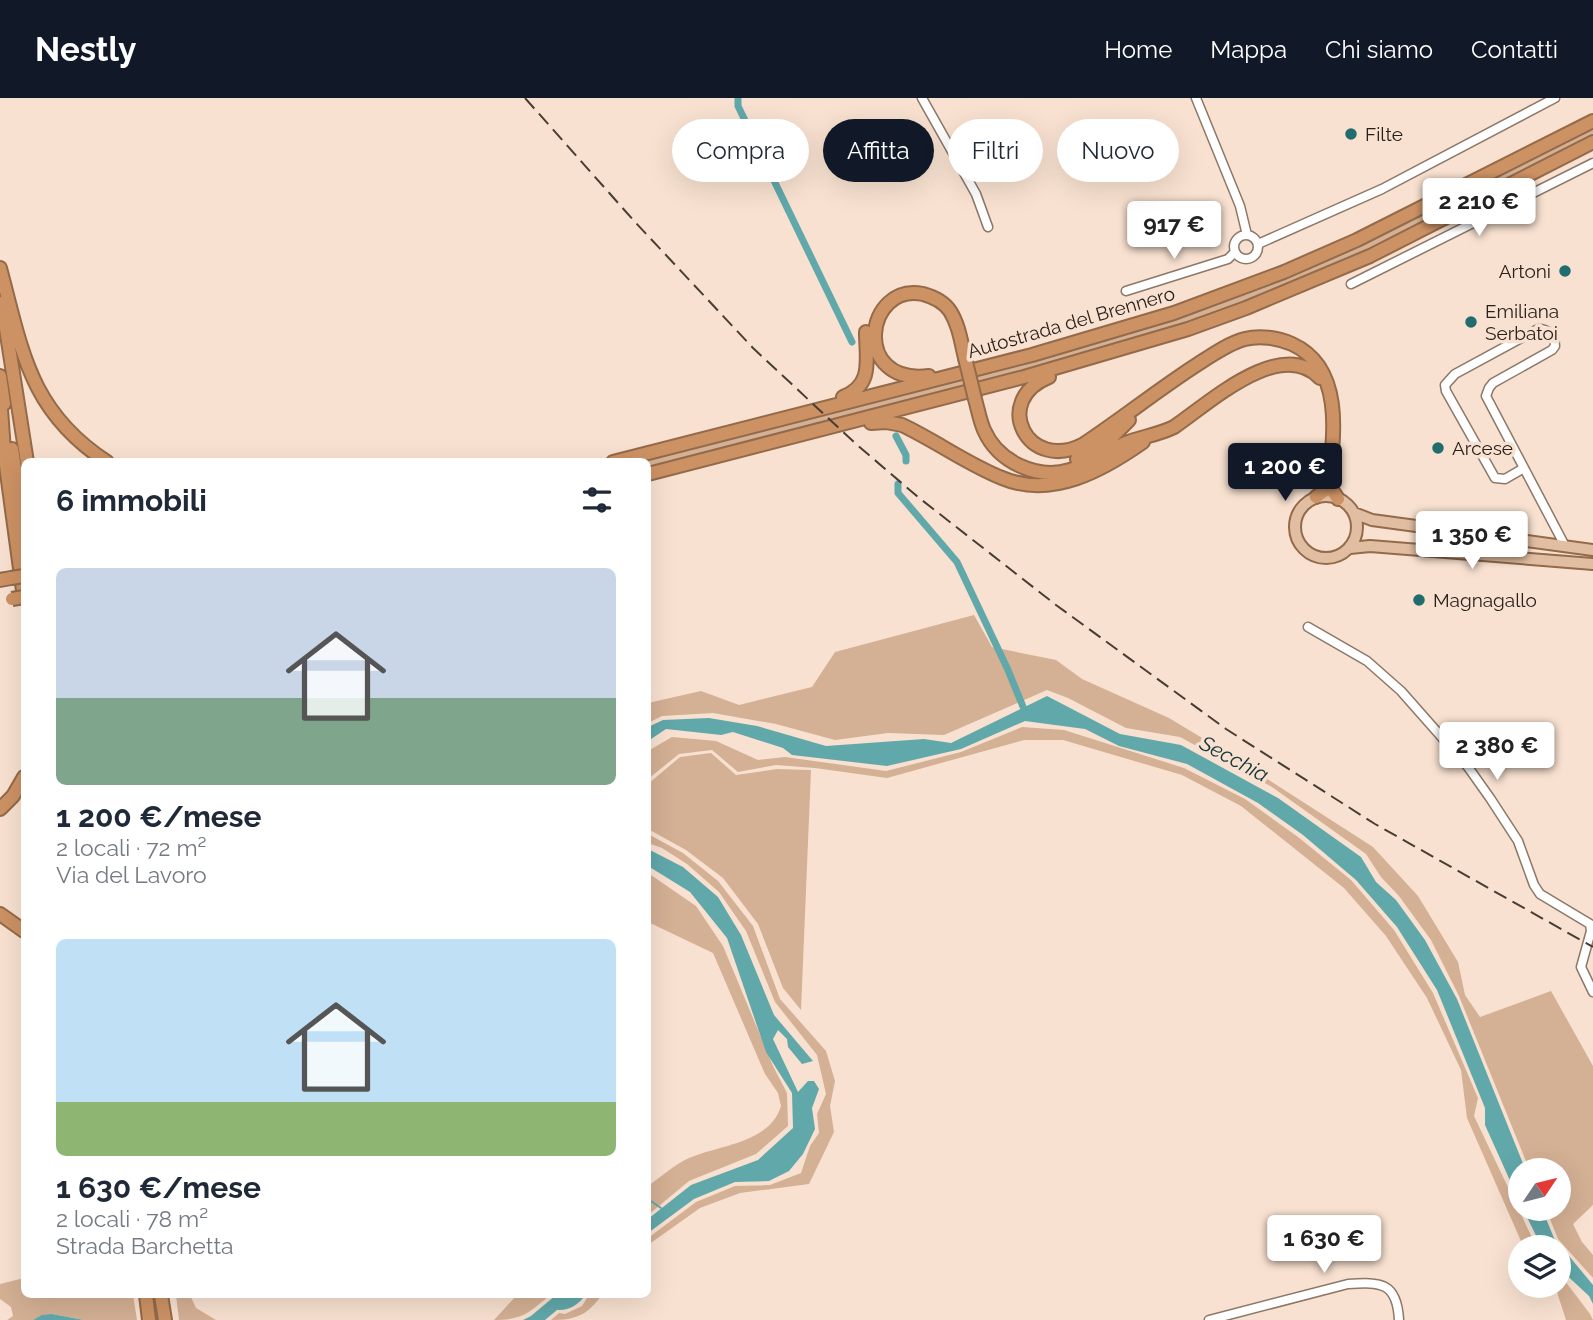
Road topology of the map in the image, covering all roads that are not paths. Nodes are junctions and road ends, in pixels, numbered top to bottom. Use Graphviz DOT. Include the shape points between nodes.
graph roads {
  1 [pos="922,98"];
  2 [pos="1196,98"];
  3 [pos="1555,98"];
  4 [pos="1593,121"];
  5 [pos="1593,142"];
  6 [pos="1593,163"];
  7 [pos="988,227"];
  8 [pos="1247,235"];
  9 [pos="1258,244"];
  10 [pos="1235,252"];
  11 [pos="0,268"];
  12 [pos="1351,284"];
  13 [pos="0,289"];
  14 [pos="1126,290"];
  15 [pos="1148,342"];
  16 [pos="1032,355"];
  17 [pos="969,357"];
  18 [pos="0,376"];
  19 [pos="1331,392"];
  20 [pos="1154,394"];
  21 [pos="0,395"];
  22 [pos="979,398"];
  23 [pos="781,419"];
  24 [pos="1152,437"];
  25 [pos="772,444"];
  26 [pos="26,458"];
  27 [pos="102,458"];
  28 [pos="629,458"];
  29 [pos="1524,468"];
  30 [pos="651,473"];
  31 [pos="1328,484"];
  32 [pos="1316,498"];
  33 [pos="1338,499"];
  34 [pos="21,510"];
  35 [pos="1354,513"];
  36 [pos="1564,544"];
  37 [pos="1350,548"];
  38 [pos="1593,550"];
  39 [pos="1593,564"];
  40 [pos="15,599"];
  41 [pos="1308,627"];
  42 [pos="21,782"];
  43 [pos="0,809"];
  44 [pos="0,914"];
  45 [pos="21,929"];
  46 [pos="1593,992"];
  47 [pos="146,1298"];
  48 [pos="161,1298"];
  49 [pos="149,1320"];
  50 [pos="164,1320"];
  51 [pos="1209,1320"];
  52 [pos="1399,1320"];
  1 -- 7 [label="street" via="976,194"];
  2 -- 8 [label="street" via="1240,206"];
  3 -- 9 [label="street" via="1382,189"];
  4 -- 16 [label="highway, Autostrada del Brennero" via="1413,214 1284,272 1162,317"];
  5 -- 15 [label="highway, Autostrada del Brennero" via="1370,256"];
  6 -- 12 [label="street"];
  8 -- 9 [label="street"];
  8 -- 10 [label="street" via="1236,242"];
  9 -- 10 [label="street" via="1252,257"];
  10 -- 14 [label="street" via="1228,259"];
  11 -- 27 [label="highway" via="24,358 37,388 69,432"];
  13 -- 26 [label="highway"];
  15 -- 20 [label="highway" via="1035,384 1020,404 1020,420 1035,446 1066,451 1084,444"];
  15 -- 25 [label="highway, Autostrada del Brennero"];
  16 -- 17 [label="highway" via="930,375 903,375 888,368 877,352 877,320 901,296 917,293 936,298 955,321"];
  16 -- 23 [label="highway, Autostrada del Brennero"];
  17 -- 22 [label="highway, bridge"];
  17 -- 23 [label="highway" via="962,317 948,297 922,285 901,288 883,298 870,317 865,375 856,392 794,409"];
  18 -- 34 [label="highway"];
  19 -- 20 [label="highway" via="1324,375 1301,348 1260,337 1217,352"];
  19 -- 24 [label="highway" via="1307,368 1264,368"];
  19 -- 31 [label="highway"];
  20 -- 22 [label="highway" via="1112,437 1076,460 1053,465 1022,458 1003,444"];
  21 -- 40 [label="highway"];
  22 -- 24 [label="highway" via="991,443 1015,463 1037,471 1069,471 1127,443"];
  23 -- 28 [label="highway, Autostrada del Brennero"];
  24 -- 25 [label="highway" via="1089,473 1042,485 1003,478 913,430 886,422"];
  25 -- 30 [label="highway, Autostrada del Brennero"];
  29 -- 29 [label="street" via="1486,393 1493,383 1552,350 1555,341 1543,329 1455,374 1445,385 1495,478 1505,479"];
  29 -- 36 [label="street"];
  31 -- 32 [label="highway"];
  31 -- 33 [label="highway"];
  32 -- 33 [label="main road"];
  32 -- 37 [label="main road" via="1298,514 1295,529 1300,544 1322,558"];
  33 -- 35 [label="main road"];
  35 -- 36 [label="main road" via="1372,520"];
  35 -- 37 [label="main road" via="1357,528"];
  36 -- 38 [label="main road"];
  37 -- 39 [label="main road"];
  41 -- 46 [label="street" via="1350,649 1385,675 1468,767 1511,829 1540,894 1590,925 1581,967"];
  42 -- 43 [label="highway"];
  44 -- 45 [label="highway"];
  47 -- 49 [label="highway"];
  48 -- 50 [label="highway"];
  51 -- 52 [label="street" via="1364,1283 1392,1290"];
}
